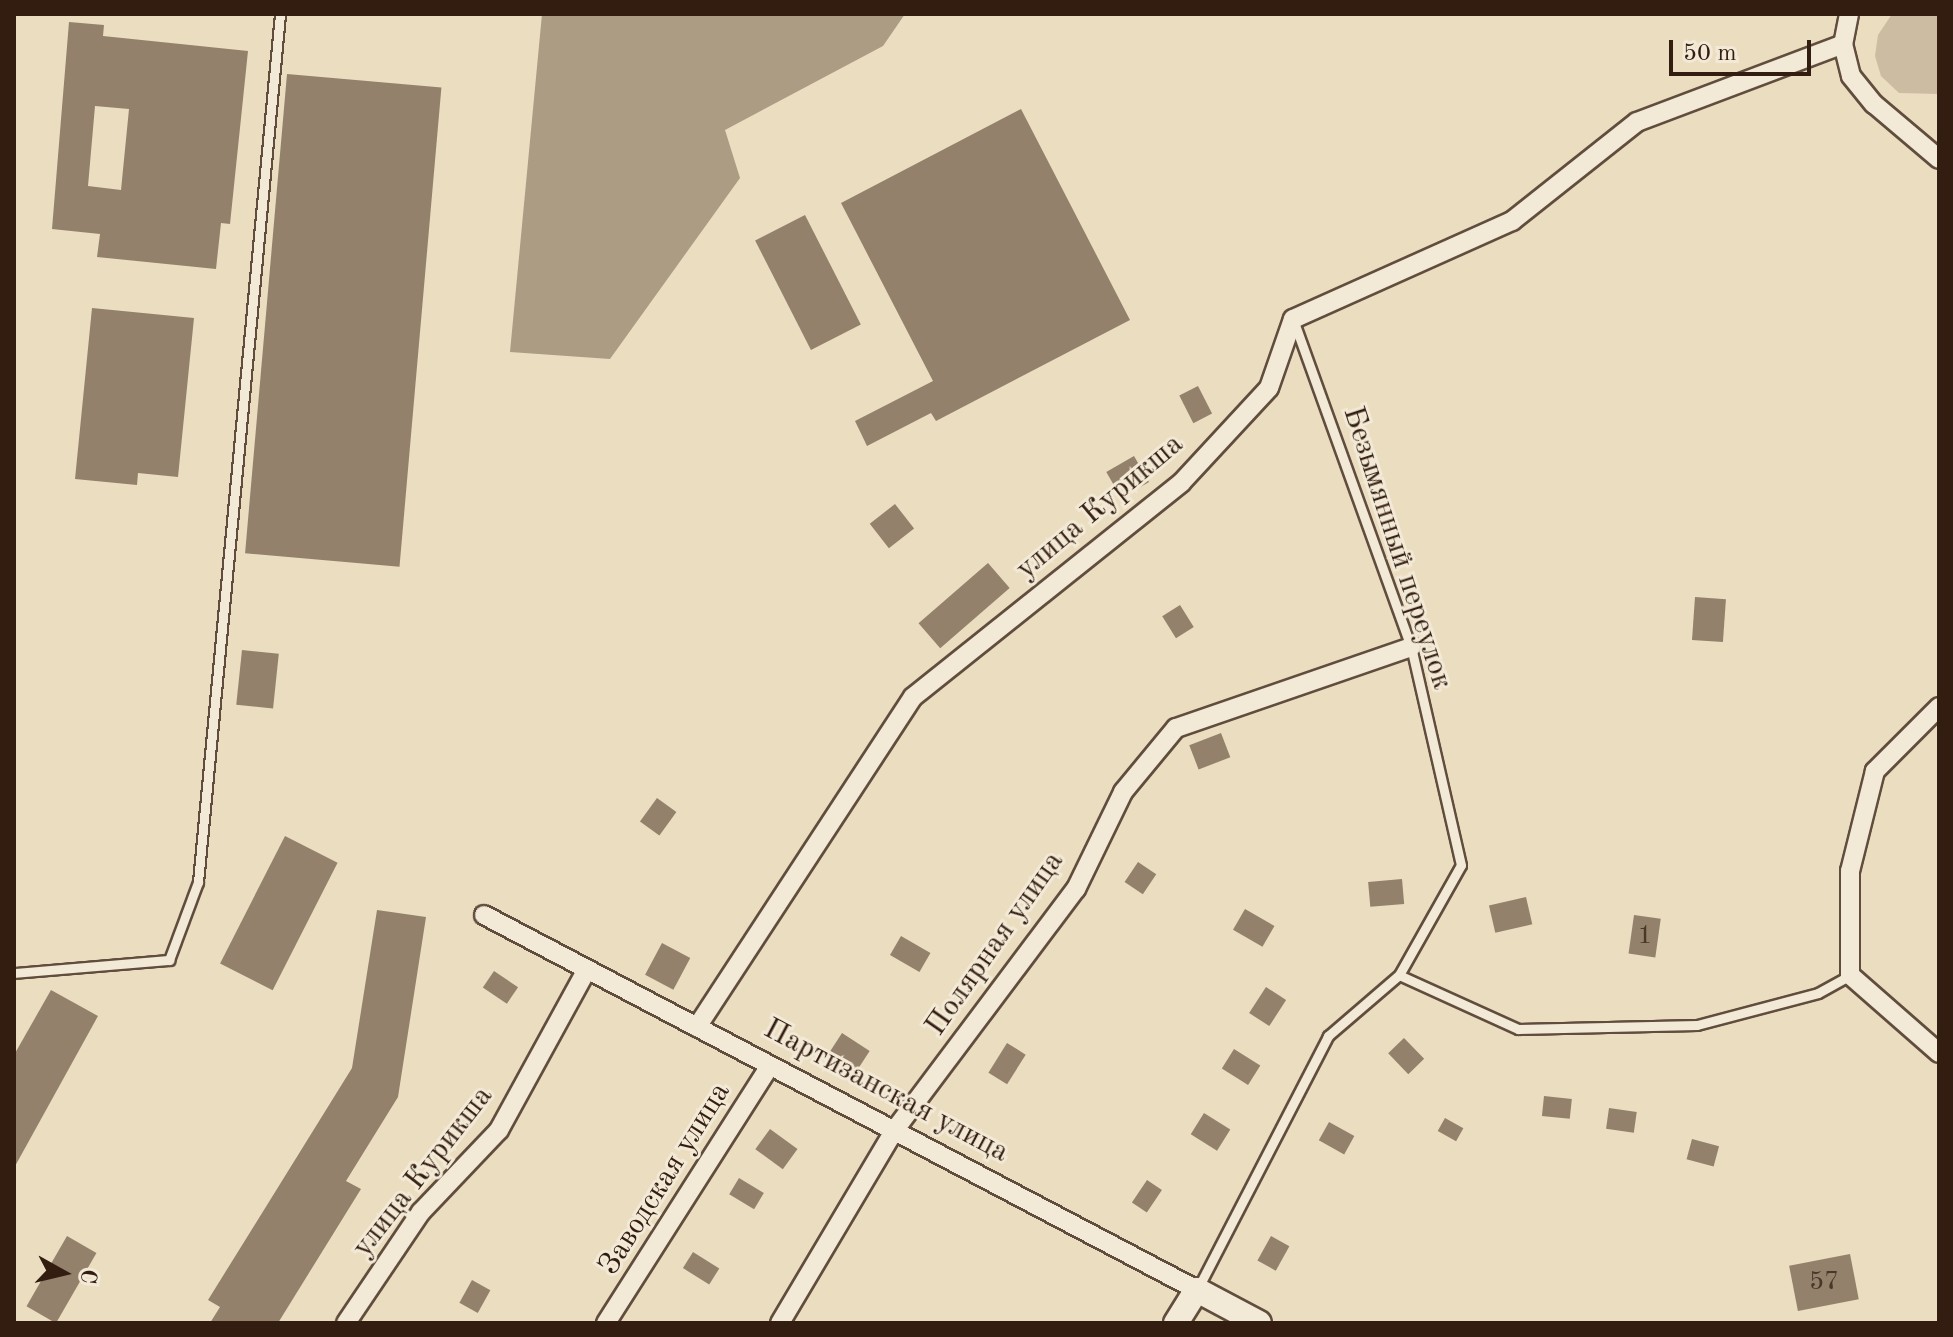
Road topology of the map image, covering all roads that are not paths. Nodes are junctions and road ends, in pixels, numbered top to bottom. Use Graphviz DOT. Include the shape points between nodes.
graph roads {
  1 [pos="280,14"];
  2 [pos="1849,14"];
  3 [pos="1843,44"];
  4 [pos="1939,159"];
  5 [pos="1293,319"];
  6 [pos="1411,647"];
  7 [pos="1939,707"];
  8 [pos="484,915"];
  9 [pos="587,969"];
  10 [pos="14,973"];
  11 [pos="1399,975"];
  12 [pos="1850,975"];
  13 [pos="697,1027"];
  14 [pos="1939,1053"];
  15 [pos="770,1066"];
  16 [pos="894,1131"];
  17 [pos="1197,1290"];
  18 [pos="346,1323"];
  19 [pos="606,1323"];
  20 [pos="780,1323"];
  21 [pos="1176,1323"];
  22 [pos="1259,1323"];
  1 -- 10 [label="lane" via="198,882 169,960"];
  2 -- 3 [label="street"];
  3 -- 4 [label="street" via="1851,76 1874,104"];
  3 -- 5 [label="street" via="1637,122 1512,221"];
  5 -- 6 [label="lane, Безымянный переулок"];
  5 -- 13 [label="street, улица Курикша" via="1269,388 1181,483 913,697"];
  6 -- 11 [label="lane, Безымянный переулок" via="1461,865"];
  6 -- 16 [label="street, Полярная улица" via="1176,728 1123,792 1076,889"];
  7 -- 12 [label="street" via="1875,771 1850,871"];
  8 -- 9 [label="street, Партизанская улица"];
  9 -- 13 [label="street, Партизанская улица"];
  9 -- 18 [label="street, улица Курикша" via="499,1130 421,1212"];
  11 -- 12 [label="lane" via="1518,1029 1697,1025 1818,993"];
  11 -- 17 [label="lane, Безымянный переулок" via="1328,1036"];
  12 -- 14 [label="street"];
  13 -- 15 [label="street, Партизанская улица"];
  15 -- 16 [label="street, Партизанская улица"];
  15 -- 19 [label="street, Заводская улица"];
  16 -- 17 [label="street, Партизанская улица"];
  16 -- 20 [label="street, Полярная улица"];
  17 -- 21 [label="street"];
  17 -- 22 [label="street, Партизанская улица"];
}
